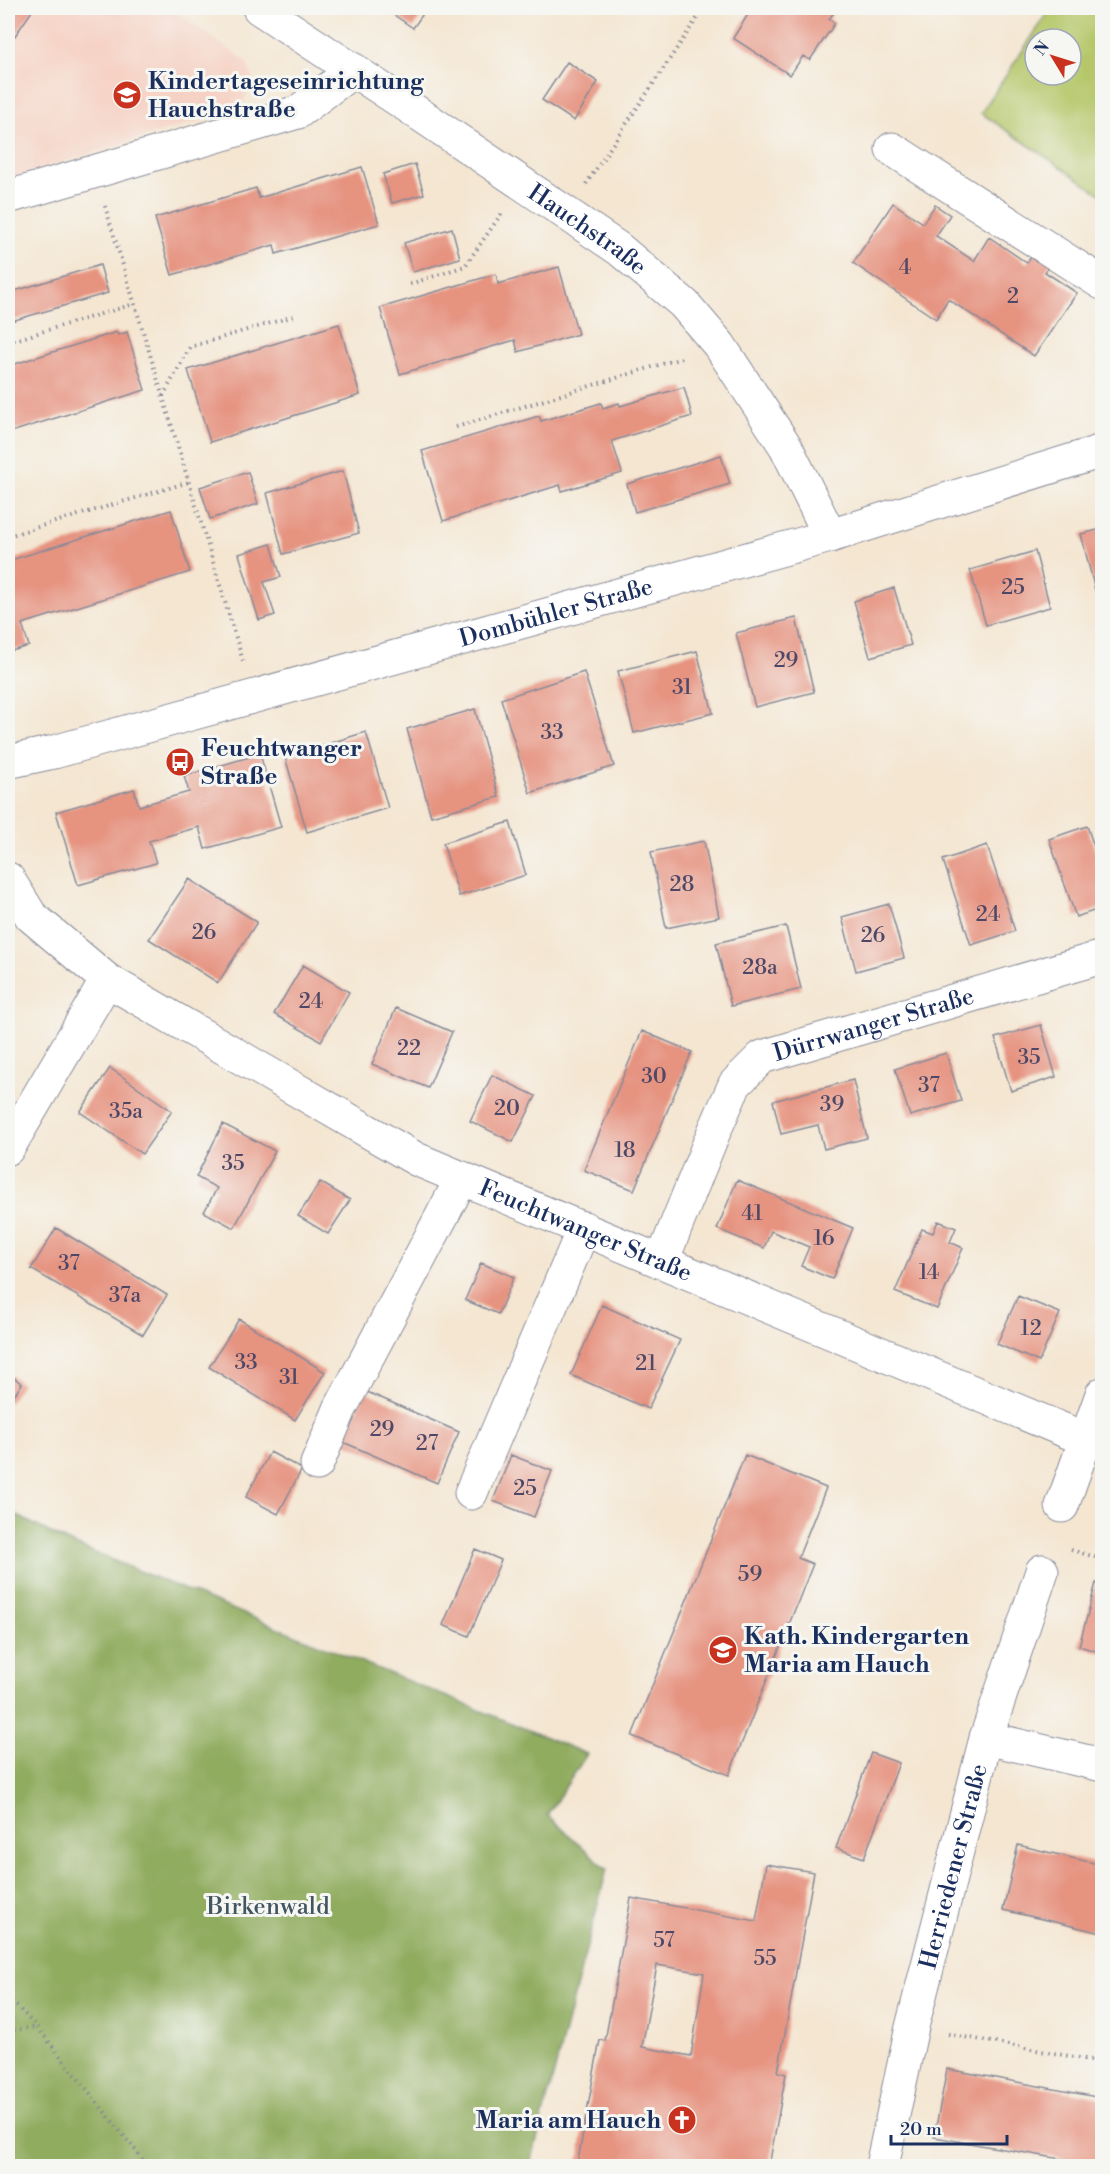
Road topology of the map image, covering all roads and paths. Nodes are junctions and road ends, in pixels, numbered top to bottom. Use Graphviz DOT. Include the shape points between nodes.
graph roads {
  1 [pos="259,8"];
  2 [pos="704,8"];
  3 [pos="354,70"];
  4 [pos="892,149"];
  5 [pos="94,171"];
  6 [pos="522,183"];
  7 [pos="8,197"];
  8 [pos="566,213"];
  9 [pos="1102,283"];
  10 [pos="410,284"];
  11 [pos="134,304"];
  12 [pos="294,316"];
  13 [pos="8,342"];
  14 [pos="720,346"];
  15 [pos="163,396"];
  16 [pos="456,428"];
  17 [pos="1102,451"];
  18 [pos="189,482"];
  19 [pos="8,536"];
  20 [pos="830,536"];
  21 [pos="254,696"];
  22 [pos="8,762"];
  23 [pos="8,879"];
  24 [pos="1102,957"];
  25 [pos="107,981"];
  26 [pos="8,1148"];
  27 [pos="462,1178"];
  28 [pos="584,1228"];
  29 [pos="662,1261"];
  30 [pos="1102,1394"];
  31 [pos="1085,1439"];
  32 [pos="317,1464"];
  33 [pos="471,1493"];
  34 [pos="1062,1506"];
  35 [pos="1052,1559"];
  36 [pos="1102,1559"];
  37 [pos="986,1738"];
  38 [pos="1102,1765"];
  39 [pos="8,1997"];
  40 [pos="37,2027"];
  41 [pos="912,2027"];
  42 [pos="8,2031"];
  43 [pos="1102,2062"];
  44 [pos="148,2166"];
  45 [pos="882,2166"];
  1 -- 3 [label="street, Hauchstraße"];
  2 -- 8 [label="path"];
  3 -- 5 [label="street" via="298,112"];
  3 -- 6 [label="street, Hauchstraße"];
  4 -- 9 [label="street"];
  5 -- 7 [label="street"];
  5 -- 11 [label="path"];
  6 -- 8 [label="street, Hauchstraße"];
  6 -- 10 [label="path" via="465,266"];
  8 -- 14 [label="street, Hauchstraße" via="619,249 684,304"];
  11 -- 13 [label="path"];
  11 -- 15 [label="path"];
  12 -- 15 [label="path" via="190,347"];
  14 -- 16 [label="path"];
  14 -- 20 [label="street, Hauchstraße" via="786,447"];
  15 -- 18 [label="path"];
  17 -- 20 [label="street, Dombühler Straße"];
  18 -- 19 [label="path"];
  18 -- 21 [label="path"];
  20 -- 21 [label="street, Dombühler Straße"];
  21 -- 22 [label="street, Dombühler Straße"];
  23 -- 25 [label="street, Feuchtwanger Straße" via="31,916"];
  24 -- 29 [label="street, Dürrwanger Straße" via="762,1057 735,1084"];
  25 -- 26 [label="street"];
  25 -- 27 [label="street, Feuchtwanger Straße" via="416,1159"];
  27 -- 28 [label="street, Feuchtwanger Straße"];
  27 -- 32 [label="street" via="340,1409"];
  28 -- 29 [label="street, Feuchtwanger Straße"];
  28 -- 33 [label="street"];
  29 -- 31 [label="street, Feuchtwanger Straße"];
  30 -- 31 [label="street"];
  31 -- 34 [label="street"];
  35 -- 36 [label="path"];
  35 -- 37 [label="street, Herriedener Straße"];
  37 -- 38 [label="street"];
  37 -- 41 [label="street, Herriedener Straße"];
  39 -- 40 [label="path"];
  40 -- 42 [label="path"];
  40 -- 44 [label="path"];
  41 -- 43 [label="path"];
  41 -- 45 [label="street, Herriedener Straße"];
}
